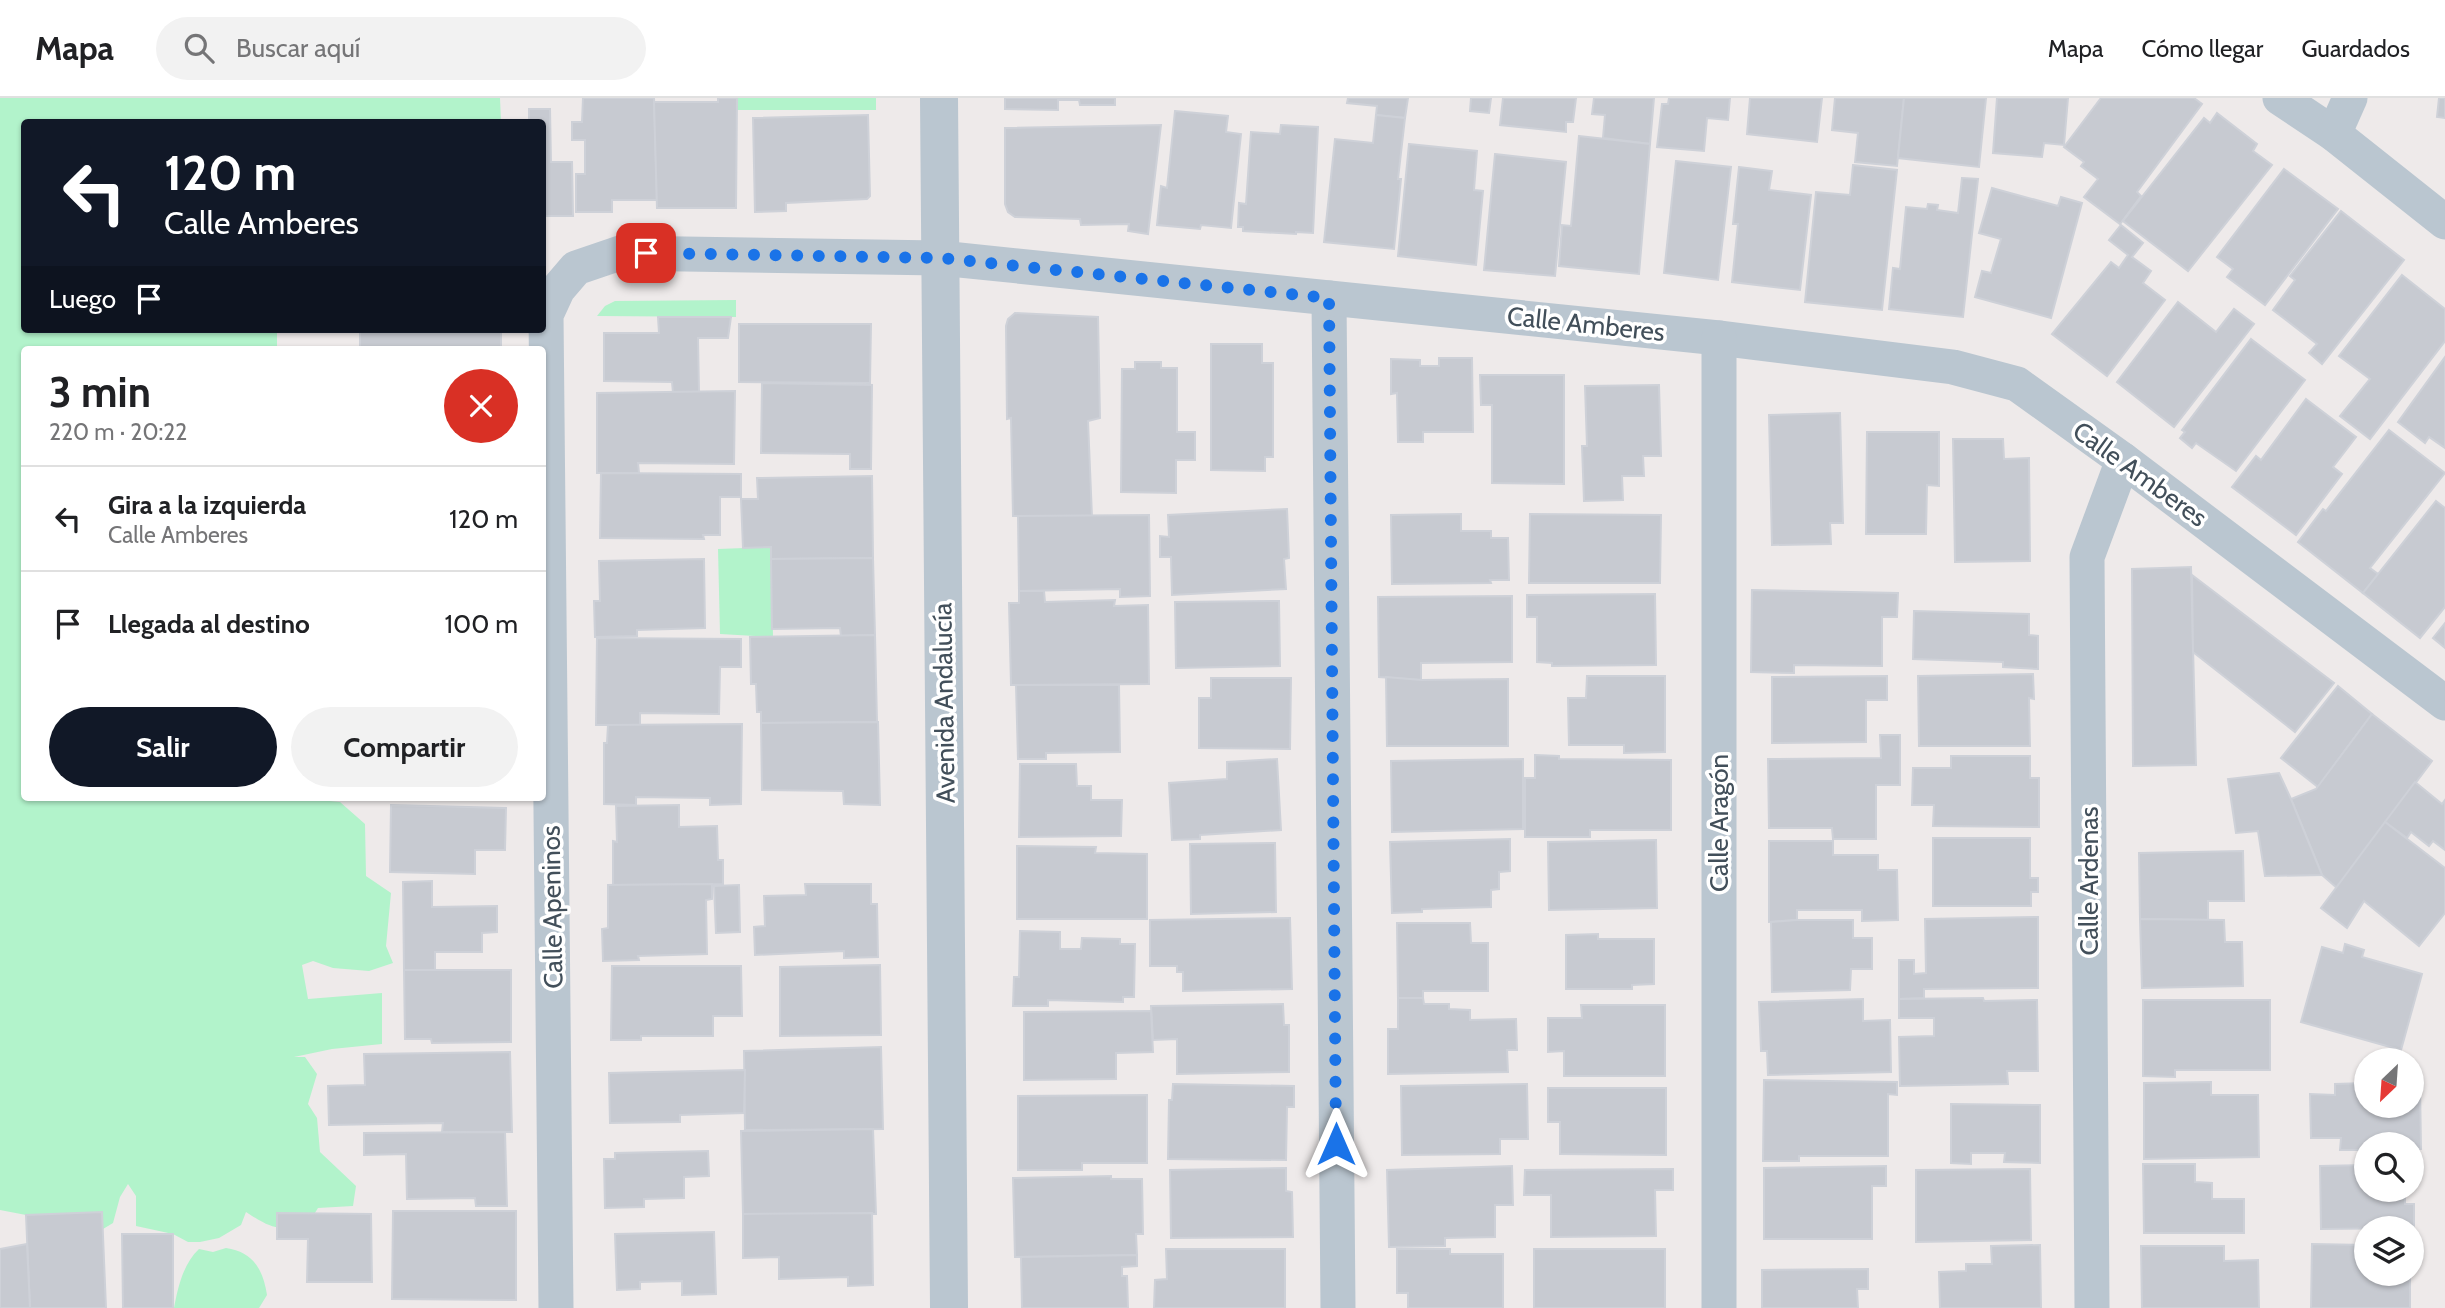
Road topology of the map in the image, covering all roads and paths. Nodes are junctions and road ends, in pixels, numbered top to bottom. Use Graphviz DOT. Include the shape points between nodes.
graph roads {
  1 [pos="939,98"];
  2 [pos="2280,98"];
  3 [pos="2350,98"];
  4 [pos="2334,134"];
  5 [pos="2445,222"];
  6 [pos="620,253"];
  7 [pos="940,258"];
  8 [pos="1329,298"];
  9 [pos="1719,338"];
  10 [pos="2123,460"];
  11 [pos="2445,703"];
  12 [pos="556,1308"];
  13 [pos="950,1308"];
  14 [pos="1338,1308"];
  15 [pos="1719,1308"];
  16 [pos="2092,1308"];
  1 -- 7 [label="street, Avenida Andalucía"];
  2 -- 4 [label="street"];
  3 -- 4 [label="street"];
  4 -- 5 [label="street"];
  6 -- 7 [label="street, Calle Amberes"];
  6 -- 12 [label="street, Calle Apeninos" via="576,268 558,289 546,315"];
  7 -- 8 [label="street, Calle Amberes"];
  7 -- 13 [label="street, Avenida Andalucía"];
  8 -- 9 [label="street, Calle Amberes"];
  8 -- 14 [label="street"];
  9 -- 10 [label="street, Calle Amberes" via="1953,367 2017,384"];
  9 -- 15 [label="street, Calle Aragón"];
  10 -- 11 [label="street, Calle Amberes"];
  10 -- 16 [label="street, Calle Ardenas" via="2087,557"];
}
